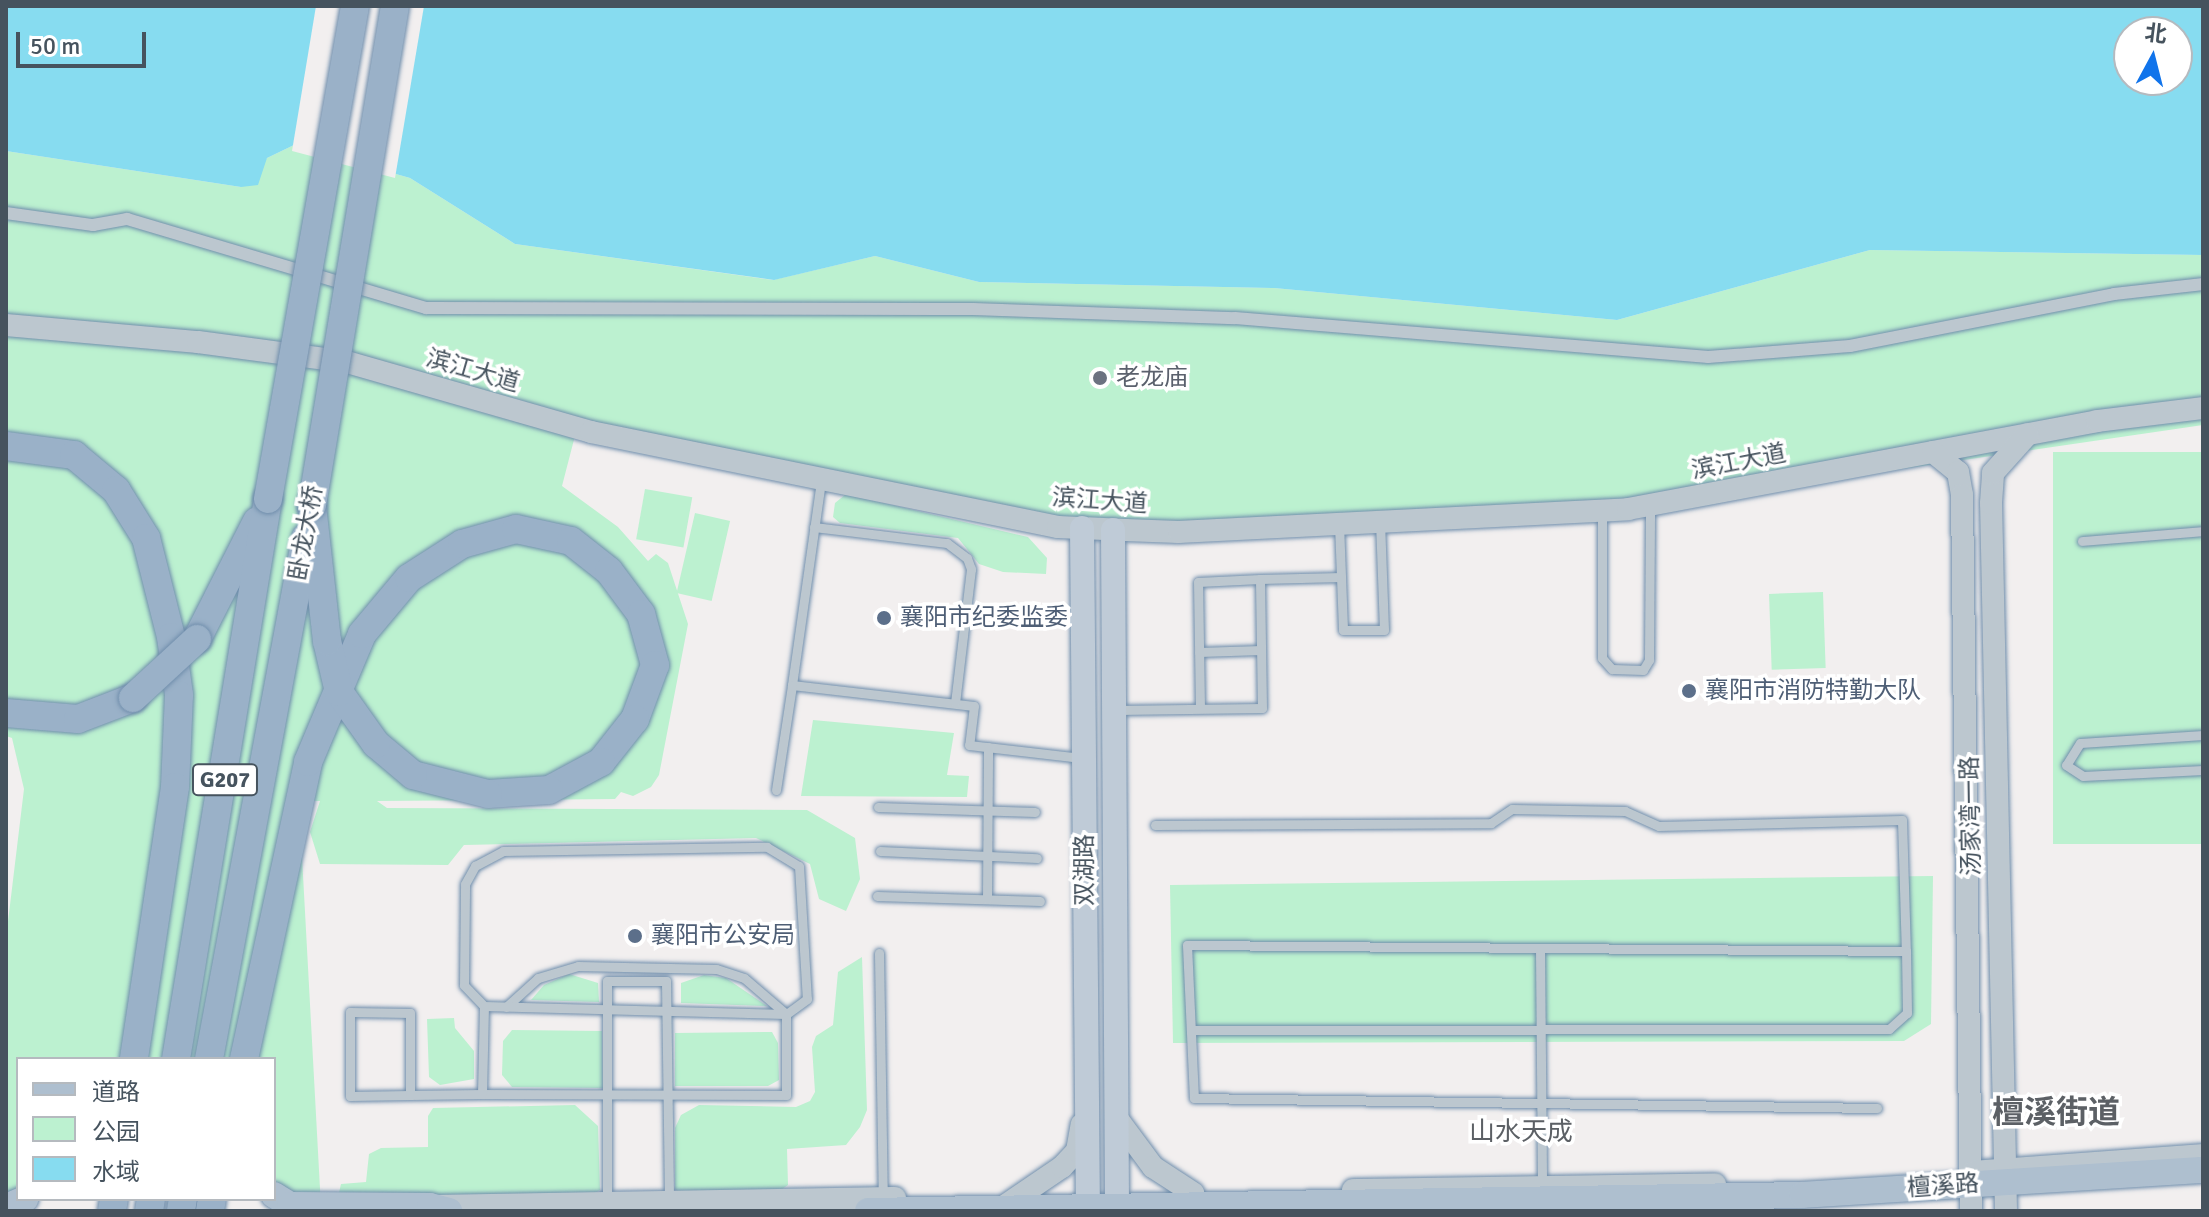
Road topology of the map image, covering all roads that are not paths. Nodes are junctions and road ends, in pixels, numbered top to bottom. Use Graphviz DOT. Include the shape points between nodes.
graph roads {
  1 [pos="355,6"];
  2 [pos="395,6"];
  3 [pos="6,213"];
  4 [pos="2203,284"];
  5 [pos="6,325"];
  6 [pos="2203,408"];
  7 [pos="2029,433"];
  8 [pos="6,446"];
  9 [pos="1933,452"];
  10 [pos="821,477"];
  11 [pos="268,499"];
  12 [pos="312,505"];
  13 [pos="1650,505"];
  14 [pos="1602,511"];
  15 [pos="1380,522"];
  16 [pos="1339,524"];
  17 [pos="814,527"];
  18 [pos="1082,528"];
  19 [pos="1113,530"];
  20 [pos="2203,531"];
  21 [pos="2082,541"];
  22 [pos="1341,577"];
  23 [pos="1260,579"];
  24 [pos="1261,650"];
  25 [pos="1199,652"];
  26 [pos="792,685"];
  27 [pos="338,690"];
  28 [pos="338,690"];
  29 [pos="338,690"];
  30 [pos="338,690"];
  31 [pos="955,703"];
  32 [pos="1200,708"];
  33 [pos="1114,710"];
  34 [pos="6,713"];
  35 [pos="2203,735"];
  36 [pos="988,747"];
  37 [pos="1084,759"];
  38 [pos="2203,770"];
  39 [pos="776,790"];
  40 [pos="878,807"];
  41 [pos="987,810"];
  42 [pos="1035,812"];
  43 [pos="1155,825"];
  44 [pos="880,851"];
  45 [pos="987,856"];
  46 [pos="1037,858"];
  47 [pos="877,896"];
  48 [pos="987,899"];
  49 [pos="1040,901"];
  50 [pos="1540,949"];
  51 [pos="1906,951"];
  52 [pos="879,953"];
  53 [pos="484,1006"];
  54 [pos="506,1007"];
  55 [pos="607,1009"];
  56 [pos="667,1011"];
  57 [pos="786,1014"];
  58 [pos="1541,1028"];
  59 [pos="1191,1030"];
  60 [pos="134,1057"];
  61 [pos="176,1057"];
  62 [pos="209,1057"];
  63 [pos="244,1057"];
  64 [pos="482,1094"];
  65 [pos="668,1094"];
  66 [pos="410,1095"];
  67 [pos="607,1095"];
  68 [pos="1087,1099"];
  69 [pos="1541,1103"];
  70 [pos="1877,1108"];
  71 [pos="1116,1117"];
  72 [pos="2203,1155"];
  73 [pos="2203,1170"];
  74 [pos="2005,1176"];
  75 [pos="1970,1178"];
  76 [pos="1193,1193"];
  77 [pos="1542,1193"];
  78 [pos="276,1196"];
  79 [pos="669,1202"];
  80 [pos="1011,1202"];
  81 [pos="607,1203"];
  82 [pos="876,1204"];
  83 [pos="1088,1204"];
  84 [pos="1117,1204"];
  85 [pos="440,1208"];
  86 [pos="1971,1211"];
  87 [pos="2006,1211"];
  1 -- 11 [label="highway, 卧龙大桥 / G207, bridge"];
  2 -- 12 [label="highway, 卧龙大桥 / G207, bridge"];
  3 -- 4 [label="street" via="93,225 127,219 426,308 973,309 1235,318 1708,357 1850,346 2114,294"];
  5 -- 10 [label="street, 滨江大道" via="347,362 591,432"];
  6 -- 7 [label="street, 滨江大道"];
  7 -- 9 [label="street, 滨江大道"];
  7 -- 74 [label="street, 汤家湾一路" via="1993,473 1991,503"];
  8 -- 60 [label="highway" via="74,455 116,490 146,538 171,637 179,695 175,787"];
  9 -- 13 [label="street, 滨江大道"];
  9 -- 75 [label="street, 汤家湾一路" via="1958,472 1962,495"];
  10 -- 17 [label="lane"];
  10 -- 18 [label="street, 滨江大道"];
  11 -- 34 [label="highway, bridge" via="197,639 133,698 78,719"];
  11 -- 61 [label="highway, 卧龙大桥 / G207"];
  12 -- 30 [label="highway" via="327,641"];
  12 -- 62 [label="highway, 卧龙大桥 / G207"];
  13 -- 14 [label="street, 滨江大道"];
  13 -- 14 [label="lane" via="1649,660 1643,670 1612,669 1602,658"];
  14 -- 15 [label="street, 滨江大道"];
  15 -- 16 [label="street, 滨江大道"];
  15 -- 22 [label="lane" via="1384,630 1343,630"];
  16 -- 19 [label="street, 滨江大道"];
  16 -- 22 [label="lane"];
  17 -- 26 [label="lane"];
  17 -- 31 [label="lane" via="947,543 967,558 971,569"];
  18 -- 19 [label="street, 滨江大道"];
  18 -- 37 [label="main road, 双湖路"];
  19 -- 33 [label="main road, 双湖路"];
  20 -- 21 [label="lane"];
  22 -- 23 [label="lane"];
  23 -- 24 [label="lane"];
  23 -- 25 [label="lane" via="1198,582"];
  24 -- 25 [label="lane"];
  24 -- 32 [label="lane" via="1262,708"];
  25 -- 32 [label="lane"];
  26 -- 31 [label="lane"];
  26 -- 39 [label="lane"];
  27 -- 63 [label="highway" via="308,762"];
  28 -- 29 [label="highway" via="362,634 409,578 462,544 516,529 571,541 609,571 641,614 655,665 635,719 601,762 549,790 488,794 413,775 376,744"];
  31 -- 36 [label="lane" via="974,706 969,745"];
  32 -- 33 [label="lane"];
  33 -- 71 [label="main road, 双湖路"];
  35 -- 38 [label="lane" via="2080,743 2066,765 2083,776"];
  36 -- 37 [label="lane"];
  36 -- 41 [label="lane"];
  37 -- 68 [label="main road, 双湖路"];
  40 -- 41 [label="lane"];
  41 -- 42 [label="lane"];
  41 -- 45 [label="lane"];
  43 -- 51 [label="lane" via="1491,823 1512,809 1625,811 1659,826 1902,820"];
  44 -- 45 [label="lane"];
  45 -- 46 [label="lane"];
  45 -- 48 [label="lane"];
  47 -- 48 [label="lane"];
  48 -- 49 [label="lane"];
  50 -- 51 [label="lane"];
  50 -- 58 [label="lane"];
  50 -- 59 [label="lane" via="1187,945"];
  51 -- 58 [label="lane" via="1907,1013 1889,1029"];
  52 -- 82 [label="lane"];
  53 -- 54 [label="lane"];
  53 -- 57 [label="lane" via="464,985 465,884 475,866 503,851 767,847 799,866 802,880 807,999"];
  53 -- 64 [label="lane"];
  54 -- 55 [label="lane"];
  54 -- 57 [label="lane" via="538,978 578,966 716,969 744,978"];
  55 -- 56 [label="lane"];
  55 -- 56 [label="lane" via="607,981 666,981"];
  55 -- 67 [label="lane"];
  56 -- 57 [label="lane"];
  56 -- 65 [label="lane"];
  57 -- 65 [label="lane" via="786,1095"];
  58 -- 59 [label="lane"];
  58 -- 69 [label="lane"];
  59 -- 69 [label="lane" via="1194,1098"];
  64 -- 66 [label="lane"];
  64 -- 67 [label="lane"];
  65 -- 67 [label="lane"];
  65 -- 79 [label="lane"];
  66 -- 66 [label="lane" via="350,1096 350,1012 410,1013"];
  67 -- 81 [label="lane"];
  68 -- 80 [label="street" via="1077,1151"];
  68 -- 83 [label="main road, 双湖路"];
  69 -- 70 [label="lane"];
  69 -- 77 [label="lane"];
  71 -- 76 [label="street" via="1153,1167"];
  71 -- 84 [label="main road, 双湖路"];
  72 -- 74 [label="street"];
  73 -- 74 [label="main road, 檀溪路"];
  74 -- 75 [label="main road, 檀溪路"];
  74 -- 87 [label="street, 汤家湾一路"];
  75 -- 77 [label="main road, 檀溪路" via="1802,1195"];
  75 -- 86 [label="street, 汤家湾一路"];
  76 -- 77 [label="street"];
  76 -- 84 [label="street"];
  77 -- 84 [label="main road, 檀溪路"];
  78 -- 85 [label="main road" via="290,1205"];
  79 -- 81 [label="street"];
  79 -- 82 [label="street"];
  80 -- 82 [label="main road, 檀溪路"];
  80 -- 83 [label="main road, 檀溪路"];
  81 -- 85 [label="street"];
  83 -- 84 [label="main road, 檀溪路"];
}
